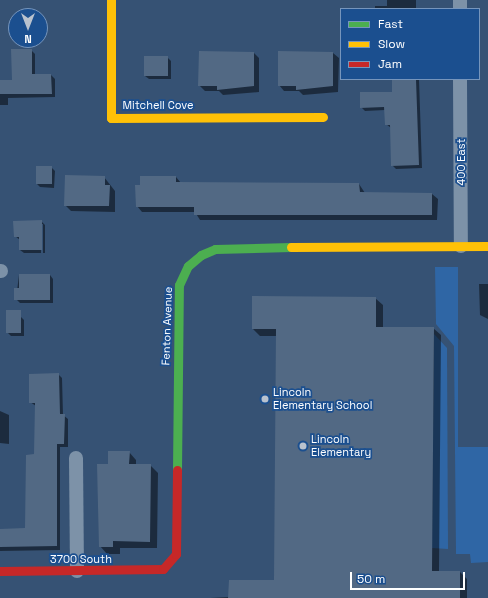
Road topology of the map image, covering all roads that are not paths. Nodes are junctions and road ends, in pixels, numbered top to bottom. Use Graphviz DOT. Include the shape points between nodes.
graph roads {
  1 [pos="111,0"];
  2 [pos="460,80"];
  3 [pos="323,117"];
  4 [pos="461,246"];
  5 [pos="488,246"];
  6 [pos="76,458"];
  7 [pos="163,569"];
  8 [pos="0,571"];
  9 [pos="77,571"];
  1 -- 3 [label="street, Mitchell Cove" via="111,118"];
  2 -- 4 [label="street, 400 East"];
  4 -- 5 [label="street, Fenton Avenue"];
  4 -- 7 [label="street, Fenton Avenue" via="229,247 215,249 202,255 188,266 179,285 178,306 178,541 176,554"];
  6 -- 9 [label="street"];
  7 -- 9 [label="street, 3700 South"];
  8 -- 9 [label="street, 3700 South"];
}
